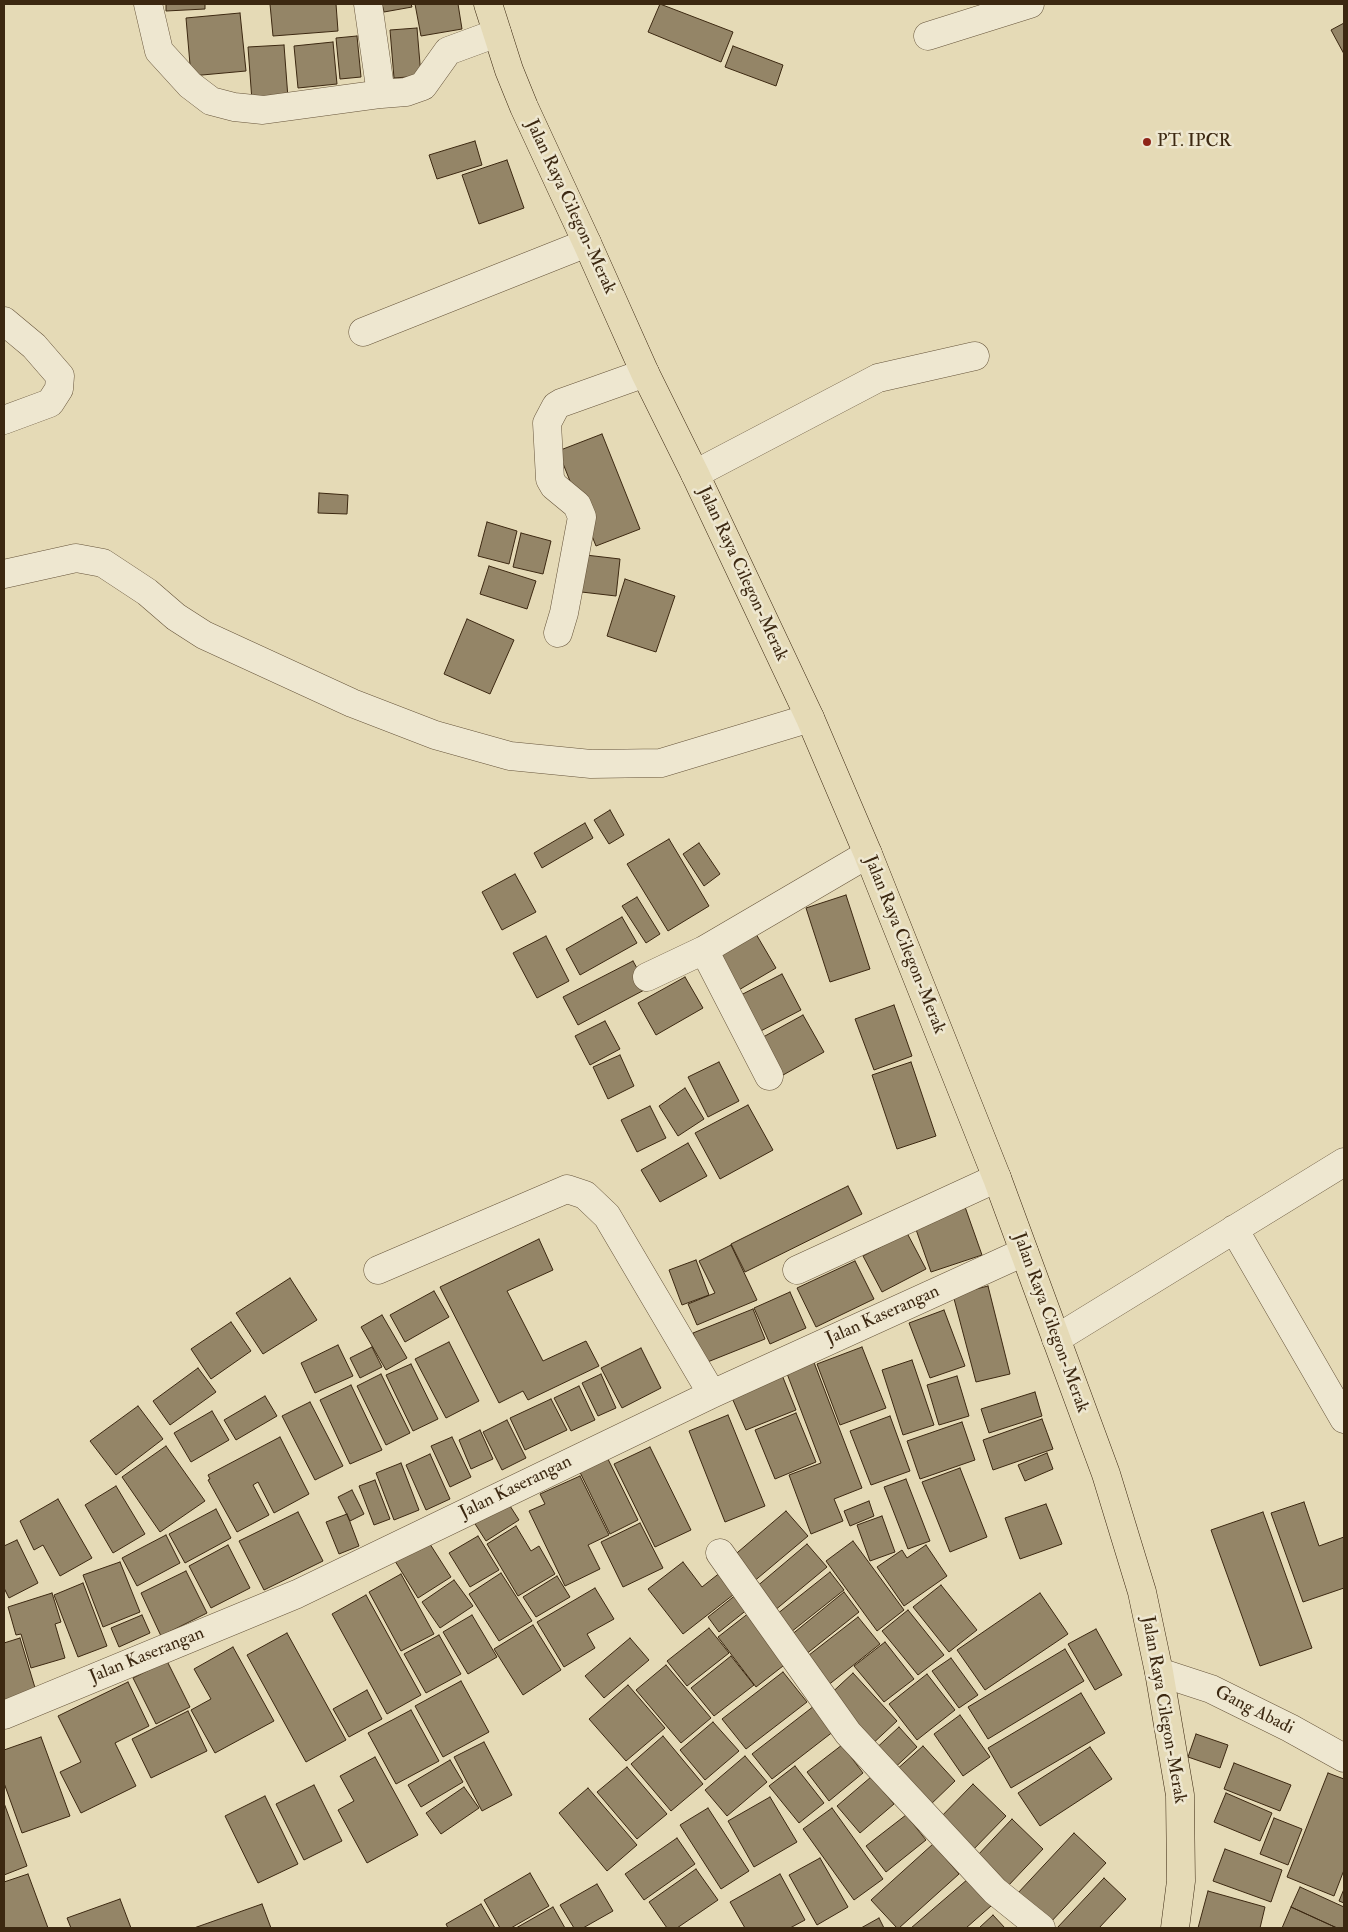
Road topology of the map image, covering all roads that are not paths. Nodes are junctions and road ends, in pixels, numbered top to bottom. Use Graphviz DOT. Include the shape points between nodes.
graph roads {
  1 [pos="148,4"];
  2 [pos="368,4"];
  3 [pos="488,4"];
  4 [pos="1030,4"];
  5 [pos="497,33"];
  6 [pos="928,36"];
  7 [pos="380,94"];
  8 [pos="588,243"];
  9 [pos="4,321"];
  10 [pos="363,332"];
  11 [pos="975,356"];
  12 [pos="645,373"];
  13 [pos="4,420"];
  14 [pos="695,474"];
  15 [pos="4,574"];
  16 [pos="558,633"];
  17 [pos="810,718"];
  18 [pos="868,854"];
  19 [pos="704,950"];
  20 [pos="647,977"];
  21 [pos="769,1076"];
  22 [pos="1344,1162"];
  23 [pos="998,1178"];
  24 [pos="1234,1229"];
  25 [pos="1024,1252"];
  26 [pos="378,1270"];
  27 [pos="797,1270"];
  28 [pos="1056,1339"];
  29 [pos="712,1394"];
  30 [pos="1344,1419"];
  31 [pos="720,1552"];
  32 [pos="1159,1672"];
  33 [pos="4,1714"];
  34 [pos="1344,1758"];
  35 [pos="1041,1928"];
  36 [pos="1174,1928"];
  1 -- 7 [label="street" via="159,51 190,85 211,101 263,110"];
  2 -- 7 [label="street"];
  3 -- 5 [label="highway, Jalan Raya Cilegon-Merak"];
  4 -- 6 [label="street"];
  5 -- 7 [label="street" via="448,51 423,86 406,92"];
  5 -- 8 [label="highway, Jalan Raya Cilegon-Merak" via="524,107"];
  8 -- 10 [label="street"];
  8 -- 12 [label="highway, Jalan Raya Cilegon-Merak"];
  9 -- 13 [label="street" via="34,346 60,376 59,389 50,402"];
  11 -- 14 [label="street" via="878,378"];
  12 -- 14 [label="highway, Jalan Raya Cilegon-Merak"];
  12 -- 16 [label="street" via="561,403 547,423 550,479 576,505 582,517 566,608"];
  14 -- 17 [label="highway, Jalan Raya Cilegon-Merak"];
  15 -- 17 [label="street" via="76,558 103,563 204,635 352,703 435,735 510,756 591,764 661,763"];
  17 -- 18 [label="highway, Jalan Raya Cilegon-Merak"];
  18 -- 19 [label="street"];
  18 -- 23 [label="highway, Jalan Raya Cilegon-Merak"];
  19 -- 20 [label="street"];
  19 -- 21 [label="street"];
  22 -- 24 [label="street"];
  23 -- 25 [label="highway, Jalan Raya Cilegon-Merak"];
  23 -- 27 [label="street"];
  24 -- 28 [label="street"];
  24 -- 30 [label="street"];
  25 -- 28 [label="highway, Jalan Raya Cilegon-Merak"];
  25 -- 29 [label="street, Jalan Kaserangan"];
  26 -- 29 [label="street" via="567,1189 585,1196 607,1216"];
  28 -- 32 [label="highway, Jalan Raya Cilegon-Merak" via="1106,1474 1142,1592"];
  29 -- 33 [label="street, Jalan Kaserangan" via="297,1594"];
  31 -- 35 [label="street" via="848,1732 995,1891"];
  32 -- 34 [label="street, Gang Abadi" via="1211,1689"];
  32 -- 36 [label="highway, Jalan Raya Cilegon-Merak" via="1180,1795 1181,1881"];
}
